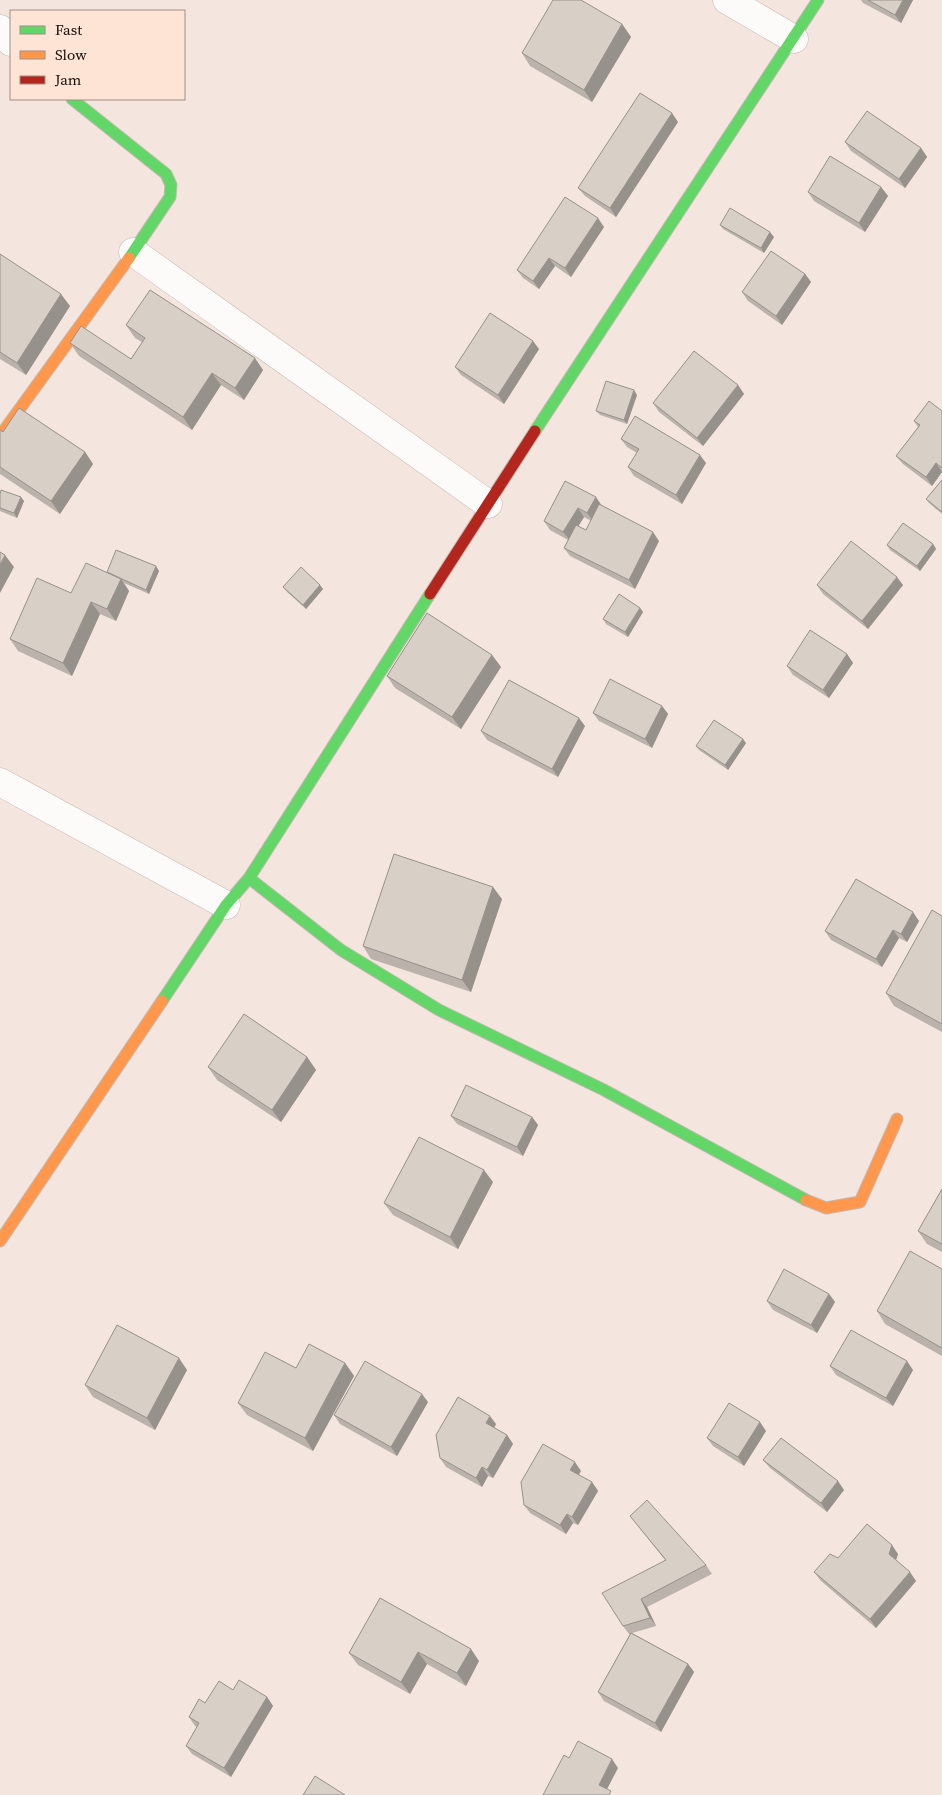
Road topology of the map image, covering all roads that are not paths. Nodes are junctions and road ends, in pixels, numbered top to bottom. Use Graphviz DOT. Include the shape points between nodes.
graph roads {
  1 [pos="727,0"];
  2 [pos="818,0"];
  3 [pos="0,29"];
  4 [pos="794,39"];
  5 [pos="10,41"];
  6 [pos="73,100"];
  7 [pos="134,252"];
  8 [pos="0,436"];
  9 [pos="488,504"];
  10 [pos="0,782"];
  11 [pos="249,878"];
  12 [pos="226,904"];
  13 [pos="897,1120"];
  14 [pos="0,1241"];
  1 -- 4 [label="street"];
  2 -- 4 [label="street"];
  3 -- 5 [label="street"];
  4 -- 9 [label="street"];
  6 -- 7 [label="street" via="166,174 170,181 170,197"];
  7 -- 8 [label="street"];
  7 -- 9 [label="street"];
  9 -- 11 [label="street"];
  10 -- 12 [label="street"];
  11 -- 12 [label="street"];
  11 -- 13 [label="street" via="341,950 439,1010 604,1090 800,1198 826,1208 860,1202"];
  12 -- 14 [label="street"];
}
